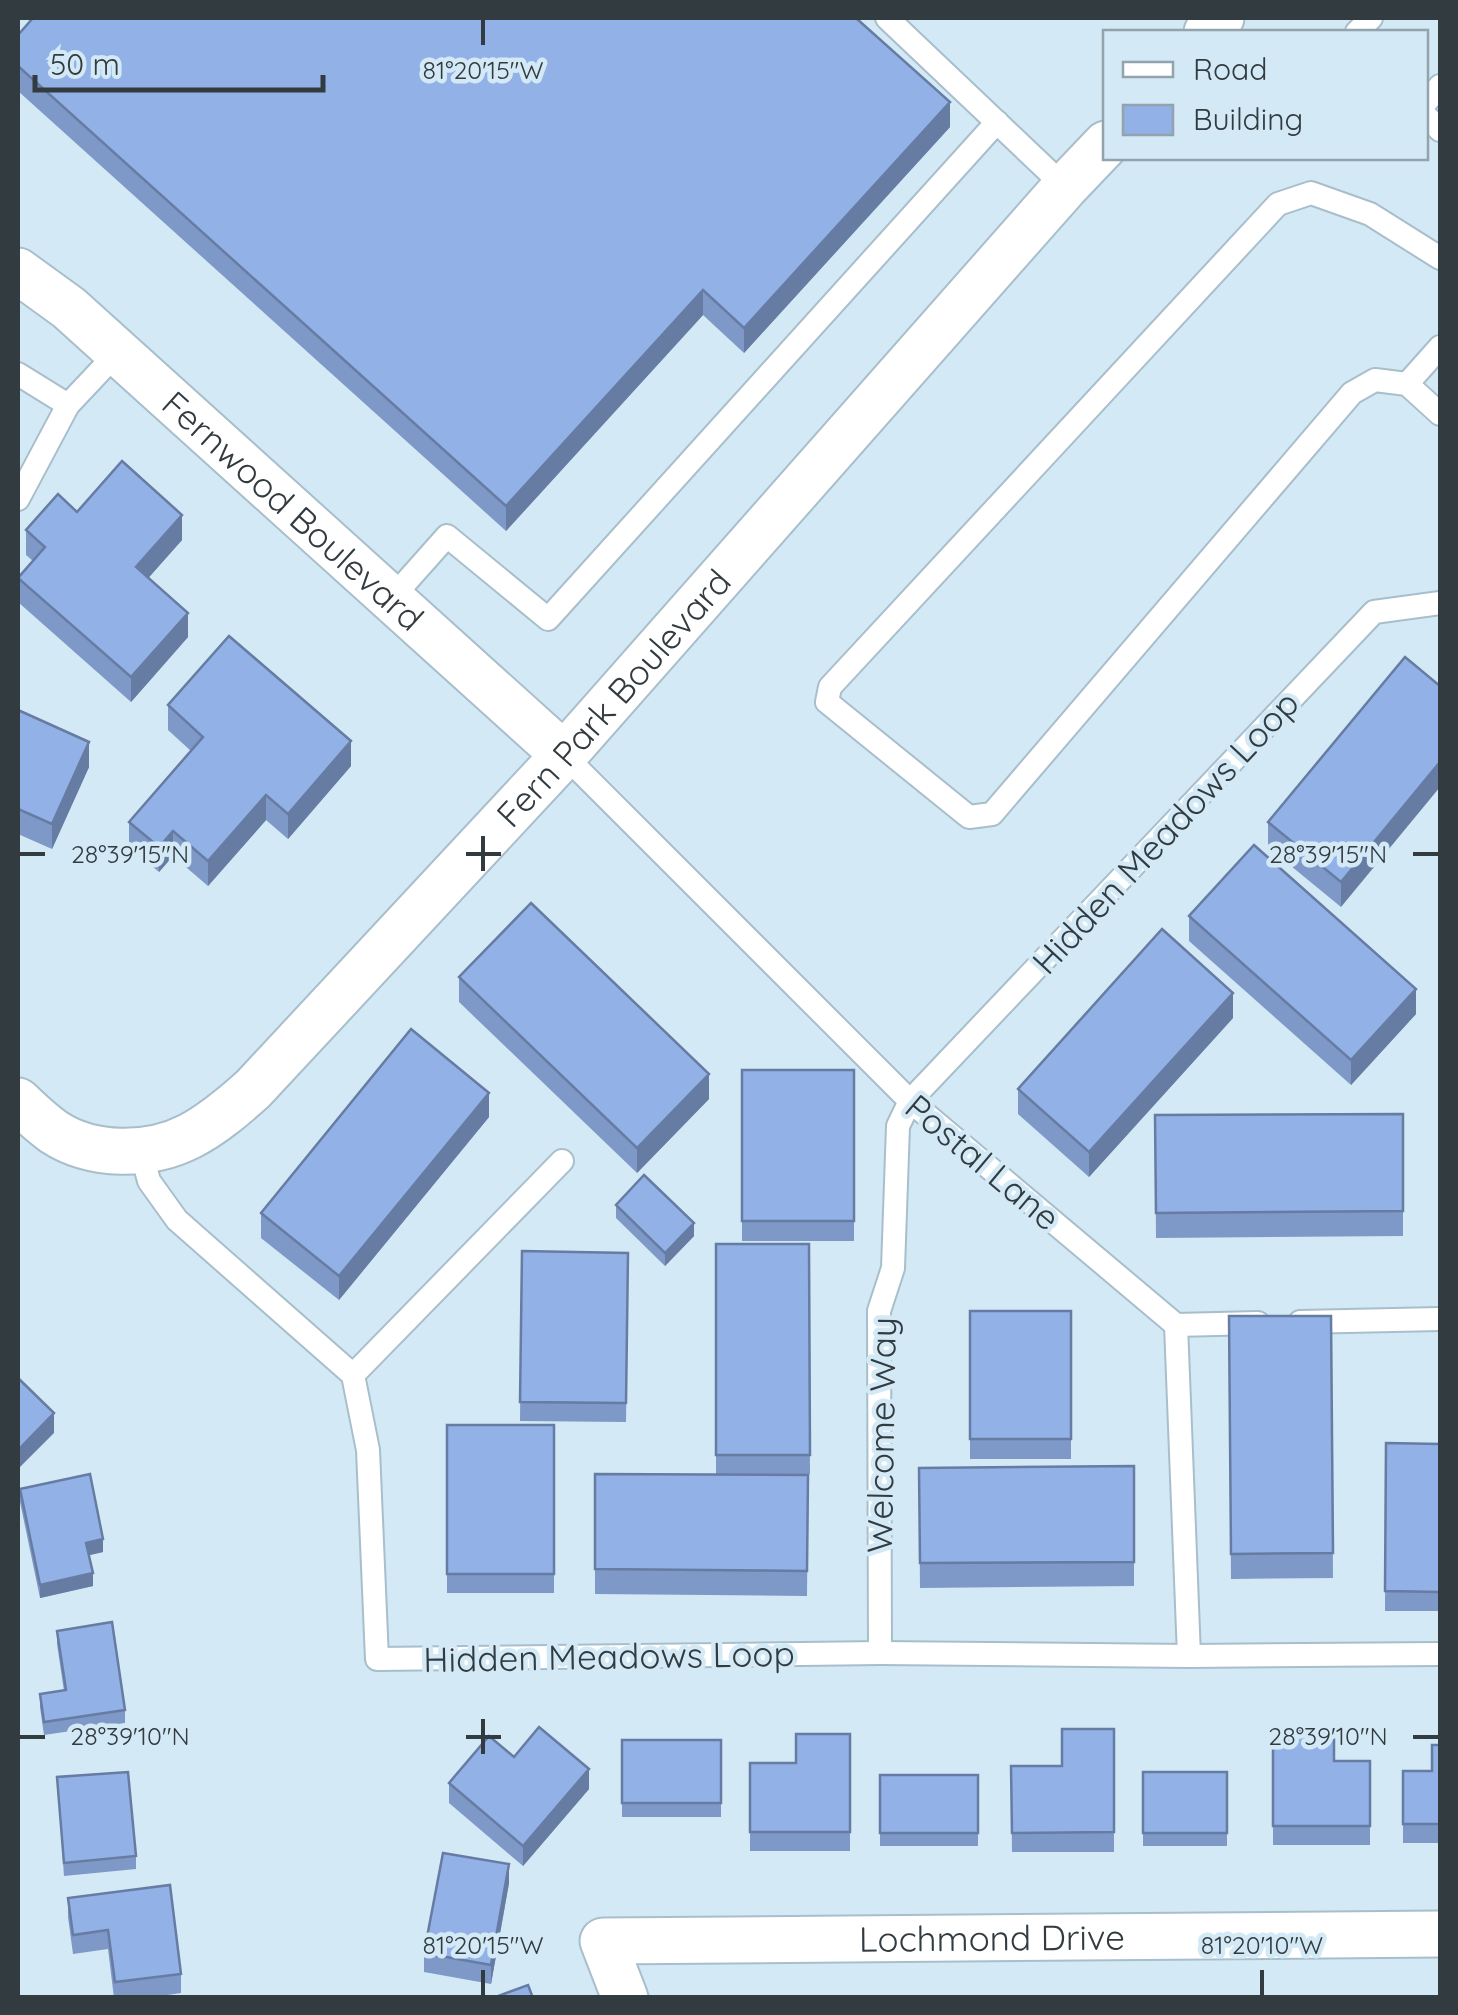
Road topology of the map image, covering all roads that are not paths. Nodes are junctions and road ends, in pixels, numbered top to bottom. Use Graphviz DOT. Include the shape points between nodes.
graph roads {
  1 [pos="887,18"];
  2 [pos="997,122"];
  3 [pos="1103,147"];
  4 [pos="1065,187"];
  5 [pos="1440,258"];
  6 [pos="18,271"];
  7 [pos="1440,347"];
  8 [pos="118,352"];
  9 [pos="18,374"];
  10 [pos="1407,384"];
  11 [pos="68,405"];
  12 [pos="1440,414"];
  13 [pos="18,498"];
  14 [pos="391,599"];
  15 [pos="1440,603"];
  16 [pos="564,755"];
  17 [pos="18,1101"];
  18 [pos="910,1102"];
  19 [pos="141,1151"];
  20 [pos="562,1160"];
  21 [pos="1440,1319"];
  22 [pos="1176,1324"];
  23 [pos="353,1376"];
  24 [pos="880,1653"];
  25 [pos="1440,1654"];
  26 [pos="1188,1656"];
  27 [pos="1440,1934"];
  28 [pos="625,1998"];
  1 -- 2 [label="lane"];
  2 -- 4 [label="lane"];
  2 -- 14 [label="lane" via="548,619 447,536"];
  3 -- 4 [label="street, Fern Park Boulevard"];
  4 -- 16 [label="street, Fern Park Boulevard"];
  5 -- 10 [label="lane" via="1370,214 1311,193 1278,204 830,687 828,702 969,817 992,814 1352,393 1375,380"];
  6 -- 8 [label="street, Fernwood Boulevard"];
  7 -- 10 [label="lane"];
  8 -- 11 [label="lane"];
  8 -- 14 [label="street, Fernwood Boulevard"];
  9 -- 11 [label="lane"];
  10 -- 12 [label="lane"];
  11 -- 13 [label="lane"];
  14 -- 16 [label="street, Fernwood Boulevard"];
  15 -- 18 [label="lane, Hidden Meadows Loop" via="1374,612"];
  16 -- 18 [label="lane, Postal Lane"];
  16 -- 19 [label="street, Fern Park Boulevard" via="253,1090 187,1138"];
  17 -- 19 [label="street, Fern Park Boulevard" via="55,1133 94,1149"];
  18 -- 22 [label="lane, Postal Lane"];
  18 -- 24 [label="lane, Welcome Way" via="898,1126 892,1268 878,1311"];
  19 -- 23 [label="lane" via="148,1181 177,1220"];
  20 -- 23 [label="lane"];
  21 -- 22 [label="lane"];
  22 -- 26 [label="lane"];
  23 -- 24 [label="lane, Hidden Meadows Loop" via="368,1450 377,1659"];
  24 -- 26 [label="lane, Hidden Meadows Loop"];
  25 -- 26 [label="lane, Hidden Meadows Loop"];
  27 -- 28 [label="street, Lochmond Drive" via="603,1941"];
}
